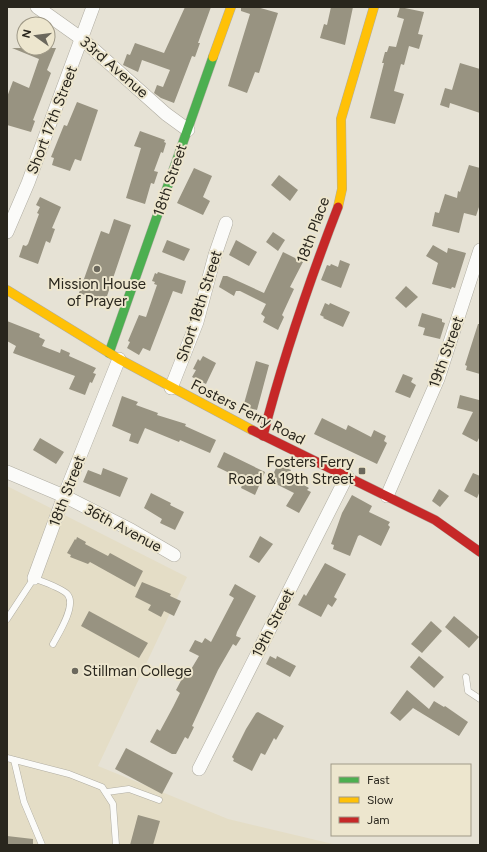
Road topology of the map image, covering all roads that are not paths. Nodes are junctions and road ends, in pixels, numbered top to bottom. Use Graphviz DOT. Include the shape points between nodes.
graph roads {
  1 [pos="37,7"];
  2 [pos="93,7"];
  3 [pos="231,7"];
  4 [pos="374,7"];
  5 [pos="82,39"];
  6 [pos="188,130"];
  7 [pos="226,223"];
  8 [pos="7,232"];
  9 [pos="480,250"];
  10 [pos="7,290"];
  11 [pos="114,356"];
  12 [pos="171,388"];
  13 [pos="263,436"];
  14 [pos="7,472"];
  15 [pos="347,476"];
  16 [pos="64,496"];
  17 [pos="387,496"];
  18 [pos="480,552"];
  19 [pos="174,555"];
  20 [pos="34,578"];
  21 [pos="7,619"];
  22 [pos="53,644"];
  23 [pos="466,677"];
  24 [pos="480,699"];
  25 [pos="7,758"];
  26 [pos="14,760"];
  27 [pos="199,769"];
  28 [pos="107,792"];
  29 [pos="160,800"];
  30 [pos="42,845"];
  31 [pos="116,845"];
  1 -- 5 [label="street, 33rd Avenue"];
  2 -- 5 [label="street, Short 17th Street"];
  3 -- 6 [label="street, 18th Street"];
  4 -- 13 [label="street, 18th Place" via="341,119 340,203 303,299"];
  5 -- 6 [label="street, 33rd Avenue" via="166,114"];
  5 -- 8 [label="street, Short 17th Street"];
  6 -- 11 [label="street, 18th Street"];
  7 -- 12 [label="street, Short 18th Street" via="197,322"];
  9 -- 17 [label="street, 19th Street" via="438,378"];
  10 -- 11 [label="street, Fosters Ferry Road"];
  11 -- 12 [label="street, Fosters Ferry Road"];
  11 -- 16 [label="street, 18th Street"];
  12 -- 13 [label="street, Fosters Ferry Road"];
  13 -- 15 [label="street, Fosters Ferry Road"];
  14 -- 16 [label="street, 36th Avenue"];
  15 -- 17 [label="street, Fosters Ferry Road"];
  15 -- 27 [label="street, 19th Street"];
  16 -- 19 [label="street, 36th Avenue"];
  16 -- 20 [label="street, 18th Street"];
  17 -- 18 [label="street, Fosters Ferry Road" via="435,520"];
  20 -- 21 [label="lane"];
  20 -- 22 [label="lane" via="68,594 71,602 69,613"];
  23 -- 24 [label="lane" via="468,692"];
  25 -- 26 [label="lane"];
  26 -- 28 [label="lane" via="88,780"];
  26 -- 30 [label="lane" via="24,802"];
  28 -- 29 [label="lane" via="129,789"];
  28 -- 31 [label="lane" via="113,804"];
}
